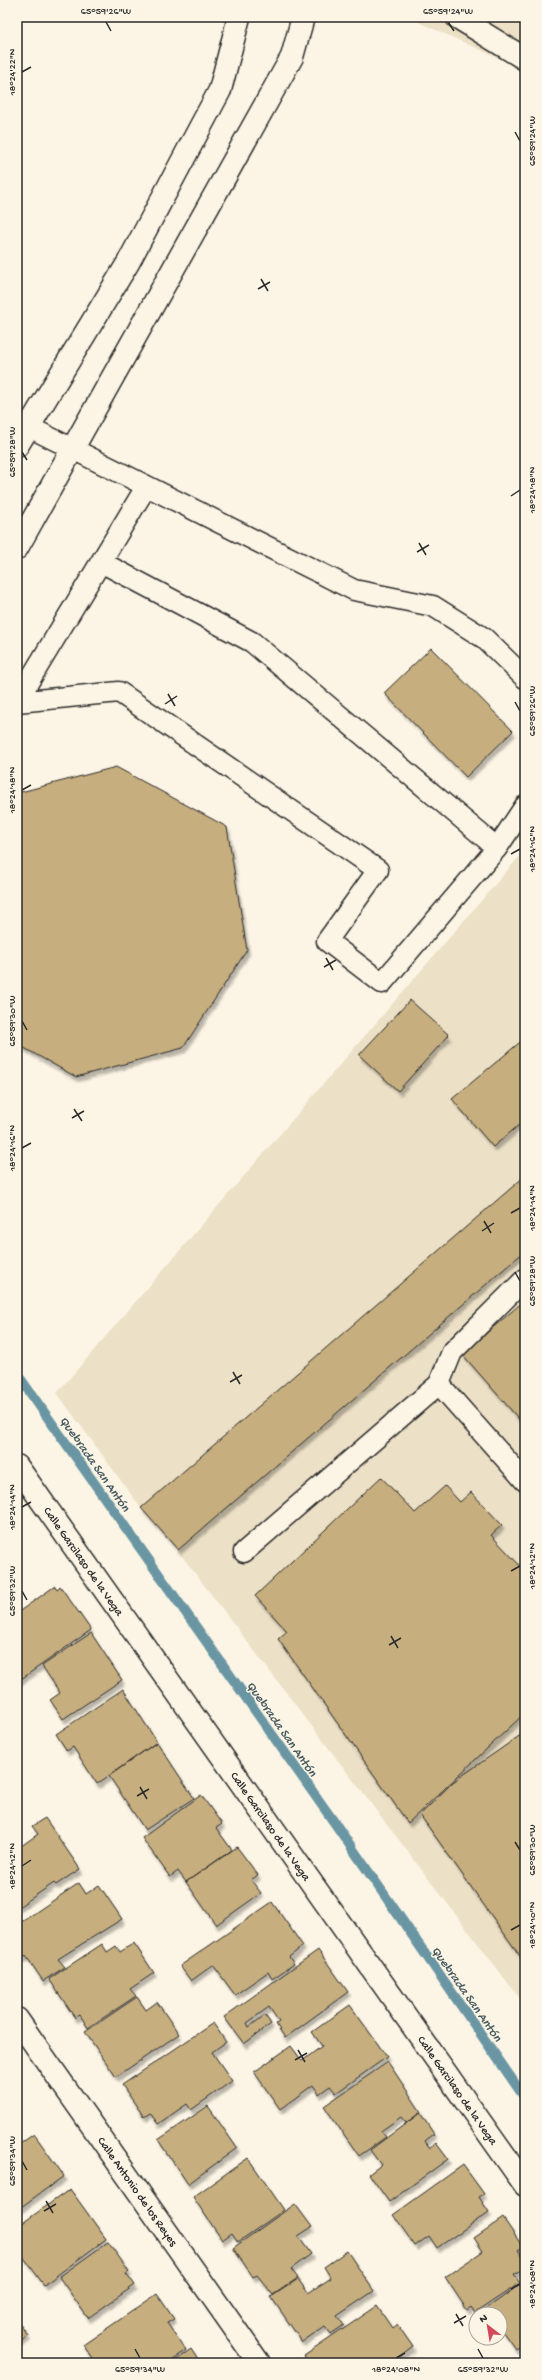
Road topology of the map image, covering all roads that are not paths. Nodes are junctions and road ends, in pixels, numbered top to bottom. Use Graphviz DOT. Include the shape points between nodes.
graph roads {
  1 [pos="239,17"];
  2 [pos="303,17"];
  3 [pos="457,17"];
  4 [pos="525,59"];
  5 [pos="29,427"];
  6 [pos="17,446"];
  7 [pos="74,450"];
  8 [pos="146,487"];
  9 [pos="17,548"];
  10 [pos="101,562"];
  11 [pos="525,678"];
  12 [pos="17,701"];
  13 [pos="525,806"];
  14 [pos="497,848"];
  15 [pos="525,1279"];
  16 [pos="438,1384"];
  17 [pos="17,1466"];
  18 [pos="525,1481"];
  19 [pos="244,1552"];
  20 [pos="17,2019"];
  21 [pos="525,2185"];
  22 [pos="259,2363"];
  1 -- 5 [label="street" via="220,90 128,263"];
  2 -- 7 [label="street" via="292,57"];
  3 -- 4 [label="street"];
  5 -- 6 [label="street"];
  5 -- 7 [label="lane"];
  7 -- 8 [label="lane"];
  7 -- 9 [label="street"];
  8 -- 10 [label="lane"];
  8 -- 11 [label="lane" via="354,590 432,606 484,638"];
  10 -- 12 [label="lane"];
  10 -- 14 [label="lane" via="252,642"];
  12 -- 14 [label="lane" via="119,692 378,870 328,940 382,983"];
  13 -- 14 [label="lane"];
  15 -- 16 [label="lane" via="452,1352"];
  16 -- 18 [label="lane"];
  16 -- 19 [label="lane"];
  17 -- 21 [label="street, Calle Garcilaso de la Vega"];
  20 -- 22 [label="street, Calle Antonio de los Reyes"];
}
